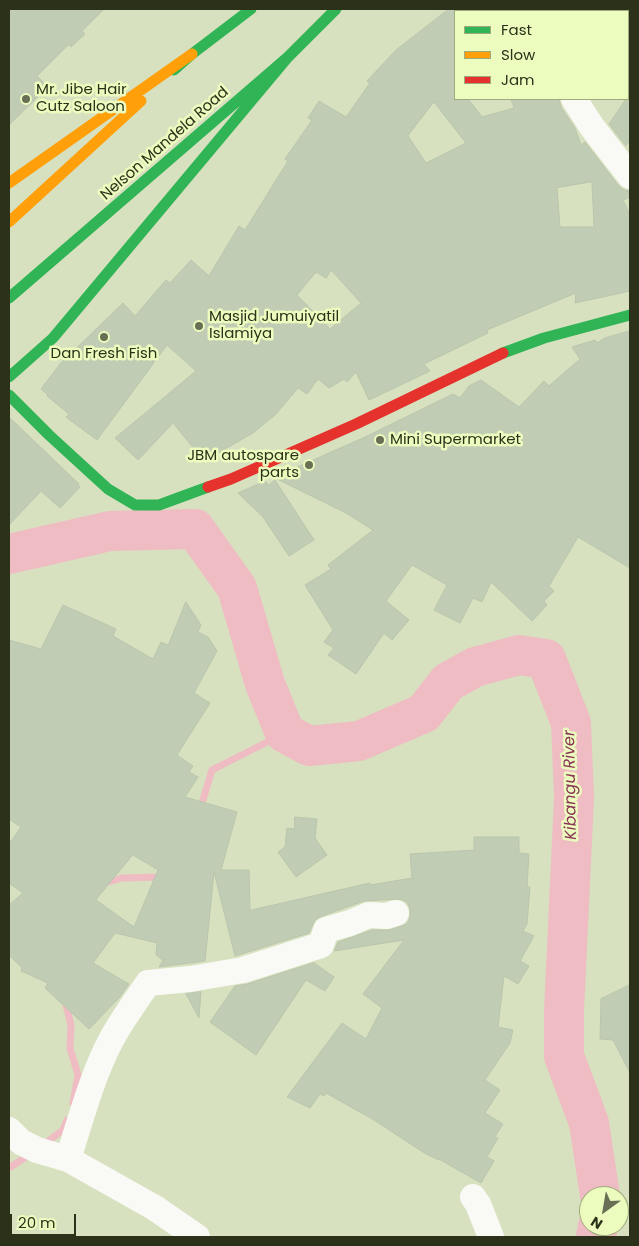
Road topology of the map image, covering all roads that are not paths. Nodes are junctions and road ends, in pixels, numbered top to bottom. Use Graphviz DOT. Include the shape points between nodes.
graph roads {
  1 [pos="251,9"];
  2 [pos="336,9"];
  3 [pos="192,54"];
  4 [pos="288,57"];
  5 [pos="575,100"];
  6 [pos="630,176"];
  7 [pos="9,183"];
  8 [pos="9,222"];
  9 [pos="9,298"];
  10 [pos="630,315"];
  11 [pos="9,377"];
  12 [pos="9,395"];
  13 [pos="396,913"];
  14 [pos="9,1130"];
  15 [pos="68,1159"];
  16 [pos="473,1197"];
  17 [pos="198,1237"];
  18 [pos="491,1237"];
  1 -- 3 [label="main road"];
  2 -- 4 [label="main road, Nelson Mandela Road"];
  3 -- 7 [label="main road"];
  3 -- 8 [label="main road"];
  4 -- 9 [label="main road, Nelson Mandela Road"];
  4 -- 11 [label="main road" via="54,338"];
  5 -- 6 [label="street"];
  10 -- 12 [label="main road" via="544,338 491,358 356,424 231,479 159,505 135,505 108,489"];
  13 -- 15 [label="street" via="370,915 326,930 321,945 261,965 223,974 148,983 104,1055 87,1096"];
  14 -- 15 [label="street" via="36,1150"];
  15 -- 17 [label="street"];
  16 -- 18 [label="street"];
}
